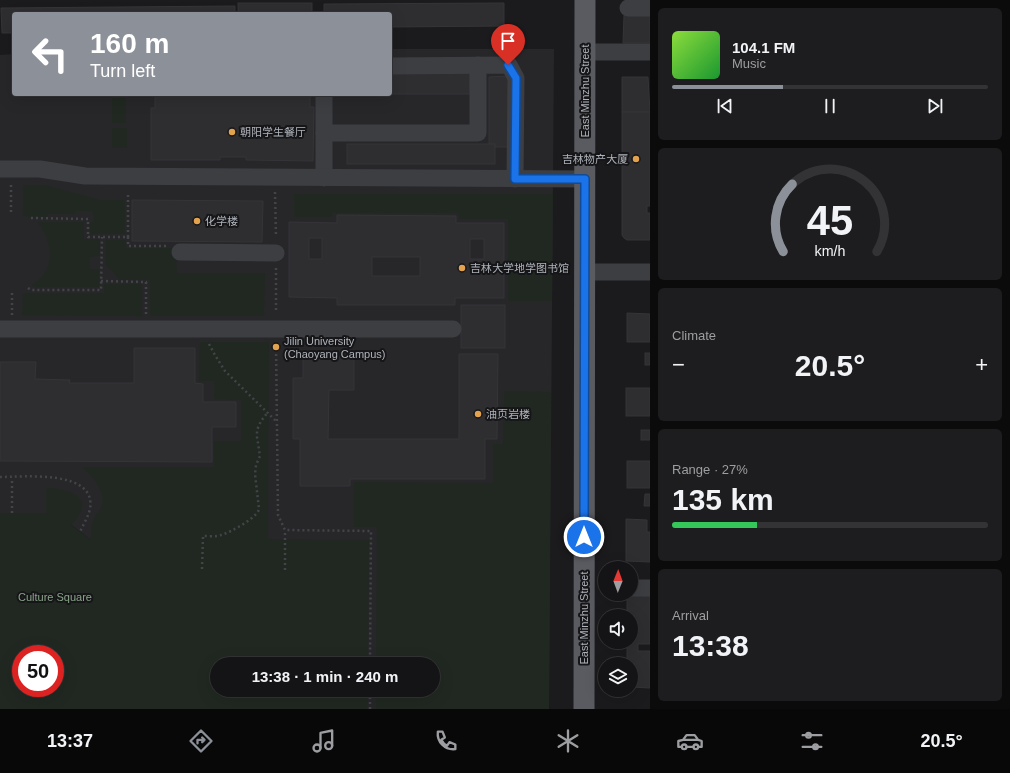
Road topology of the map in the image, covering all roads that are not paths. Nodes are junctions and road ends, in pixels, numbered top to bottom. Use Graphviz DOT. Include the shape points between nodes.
graph roads {
  1 [pos="585,0"];
  2 [pos="628,8"];
  3 [pos="650,8"];
  4 [pos="585,52"];
  5 [pos="650,52"];
  6 [pos="478,65"];
  7 [pos="392,66"];
  8 [pos="324,96"];
  9 [pos="324,133"];
  10 [pos="6,168"];
  11 [pos="324,178"];
  12 [pos="515,179"];
  13 [pos="585,179"];
  14 [pos="180,252"];
  15 [pos="276,253"];
  16 [pos="585,272"];
  17 [pos="650,272"];
  18 [pos="6,329"];
  19 [pos="453,329"];
  20 [pos="638,588"];
  21 [pos="650,588"];
  22 [pos="584,709"];
  1 -- 4 [label="main road, East Minzhu Street"];
  2 -- 3 [label="street"];
  4 -- 5 [label="street"];
  4 -- 13 [label="main road, East Minzhu Street"];
  6 -- 7 [label="street"];
  6 -- 9 [label="street" via="478,133"];
  6 -- 12 [label="street" via="508,65 516,78"];
  8 -- 9 [label="street"];
  9 -- 11 [label="street"];
  10 -- 11 [label="street" via="40,169 85,176"];
  11 -- 12 [label="street"];
  12 -- 13 [label="street"];
  13 -- 16 [label="main road, East Minzhu Street"];
  14 -- 15 [label="street"];
  16 -- 17 [label="street"];
  16 -- 22 [label="main road, East Minzhu Street"];
  18 -- 19 [label="street"];
  20 -- 21 [label="street"];
}
